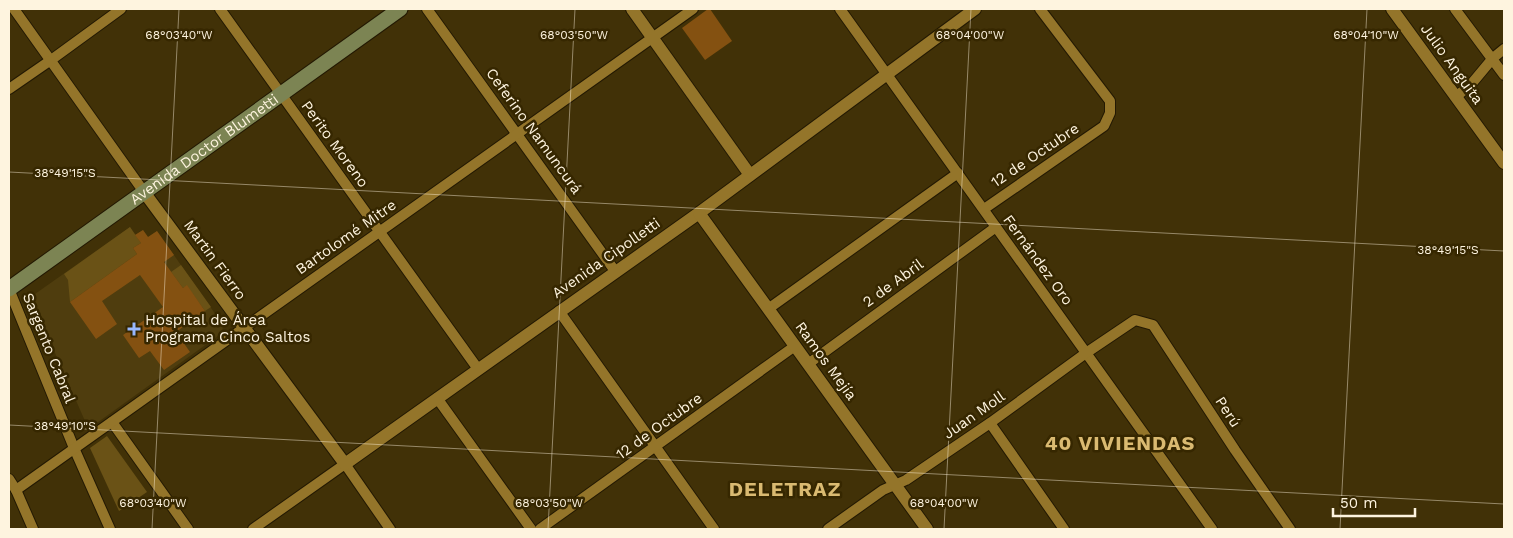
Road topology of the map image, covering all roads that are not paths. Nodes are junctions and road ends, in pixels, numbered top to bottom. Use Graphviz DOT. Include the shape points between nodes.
graph roads {
  1 [pos="14,9"];
  2 [pos="120,9"];
  3 [pos="220,9"];
  4 [pos="400,9"];
  5 [pos="427,9"];
  6 [pos="632,9"];
  7 [pos="693,9"];
  8 [pos="840,9"];
  9 [pos="976,9"];
  10 [pos="1040,9"];
  11 [pos="1392,9"];
  12 [pos="1455,9"];
  13 [pos="653,38"];
  14 [pos="1504,50"];
  15 [pos="1493,58"];
  16 [pos="51,60"];
  17 [pos="887,74"];
  18 [pos="1504,75"];
  19 [pos="9,90"];
  20 [pos="280,93"];
  21 [pos="1456,97"];
  22 [pos="518,134"];
  23 [pos="1504,163"];
  24 [pos="958,173"];
  25 [pos="750,175"];
  26 [pos="144,192"];
  27 [pos="984,209"];
  28 [pos="699,213"];
  29 [pos="996,227"];
  30 [pos="379,232"];
  31 [pos="615,271"];
  32 [pos="9,289"];
  33 [pos="768,309"];
  34 [pos="559,311"];
  35 [pos="1135,320"];
  36 [pos="244,328"];
  37 [pos="795,346"];
  38 [pos="1086,353"];
  39 [pos="808,364"];
  40 [pos="478,369"];
  41 [pos="437,398"];
  42 [pos="112,422"];
  43 [pos="990,423"];
  44 [pos="656,446"];
  45 [pos="74,448"];
  46 [pos="345,464"];
  47 [pos="9,479"];
  48 [pos="895,484"];
  49 [pos="16,490"];
  50 [pos="33,529"];
  51 [pos="110,529"];
  52 [pos="188,529"];
  53 [pos="253,529"];
  54 [pos="390,529"];
  55 [pos="531,529"];
  56 [pos="540,529"];
  57 [pos="714,529"];
  58 [pos="828,529"];
  59 [pos="928,529"];
  60 [pos="1064,529"];
  61 [pos="1212,529"];
  62 [pos="1290,529"];
  1 -- 16 [label="street, Martin Fierro"];
  2 -- 16 [label="street"];
  3 -- 20 [label="street, Perito Moreno"];
  4 -- 20 [label="main road, Avenida Doctor Blumetti"];
  5 -- 22 [label="street, Ceferino Namuncurá"];
  6 -- 13 [label="street"];
  7 -- 13 [label="street, Bartolomé Mitre"];
  8 -- 17 [label="street, Fernández Oro"];
  9 -- 17 [label="street, Avenida Cipolletti"];
  10 -- 27 [label="street, 12 de Octubre" via="1110,100 1110,113 1104,126"];
  11 -- 21 [label="street, Julio Anguita"];
  12 -- 15 [label="street"];
  13 -- 22 [label="street, Bartolomé Mitre"];
  13 -- 25 [label="street"];
  14 -- 15 [label="street"];
  15 -- 18 [label="street"];
  15 -- 21 [label="street"];
  16 -- 19 [label="street"];
  16 -- 26 [label="street, Martin Fierro"];
  17 -- 24 [label="street, Fernández Oro"];
  17 -- 25 [label="street, Avenida Cipolletti"];
  20 -- 26 [label="main road, Avenida Doctor Blumetti"];
  20 -- 30 [label="street, Perito Moreno"];
  21 -- 23 [label="street, Julio Anguita"];
  22 -- 30 [label="street, Bartolomé Mitre"];
  22 -- 31 [label="street, Ceferino Namuncurá"];
  24 -- 27 [label="street, Fernández Oro"];
  24 -- 33 [label="street"];
  25 -- 28 [label="street, Avenida Cipolletti"];
  26 -- 32 [label="main road, Avenida Doctor Blumetti"];
  26 -- 36 [label="street, Martin Fierro"];
  27 -- 29 [label="street, Fernández Oro"];
  28 -- 31 [label="street, Avenida Cipolletti"];
  28 -- 33 [label="street, Ramos Mejía"];
  29 -- 38 [label="street, Fernández Oro"];
  29 -- 39 [label="street, 2 de Abril"];
  30 -- 36 [label="street, Bartolomé Mitre"];
  30 -- 40 [label="street, Perito Moreno"];
  31 -- 34 [label="street, Avenida Cipolletti"];
  32 -- 45 [label="street, Sargento Cabral"];
  33 -- 37 [label="street, Ramos Mejía"];
  34 -- 40 [label="street, Avenida Cipolletti"];
  34 -- 44 [label="street"];
  35 -- 38 [label="street, Juan Moll"];
  35 -- 62 [label="street, Perú" via="1153,325"];
  36 -- 42 [label="street, Bartolomé Mitre"];
  36 -- 46 [label="street, Martin Fierro"];
  37 -- 39 [label="street, Ramos Mejía"];
  37 -- 44 [label="street, 12 de Octubre"];
  38 -- 43 [label="street, Juan Moll"];
  38 -- 61 [label="street, Fernández Oro"];
  39 -- 48 [label="street, Ramos Mejía"];
  40 -- 41 [label="street, Avenida Cipolletti"];
  41 -- 46 [label="street, Avenida Cipolletti"];
  41 -- 55 [label="street"];
  42 -- 45 [label="street, Bartolomé Mitre"];
  42 -- 52 [label="street"];
  43 -- 48 [label="street, Juan Moll" via="906,480"];
  43 -- 60 [label="street"];
  44 -- 56 [label="street, 12 de Octubre"];
  44 -- 57 [label="street"];
  45 -- 49 [label="street, Bartolomé Mitre"];
  45 -- 51 [label="street, Sargento Cabral"];
  46 -- 53 [label="street, Avenida Cipolletti"];
  46 -- 54 [label="street, Martin Fierro"];
  47 -- 49 [label="street"];
  48 -- 58 [label="street, Juan Moll"];
  48 -- 59 [label="street, Ramos Mejía"];
  49 -- 50 [label="street"];
}
